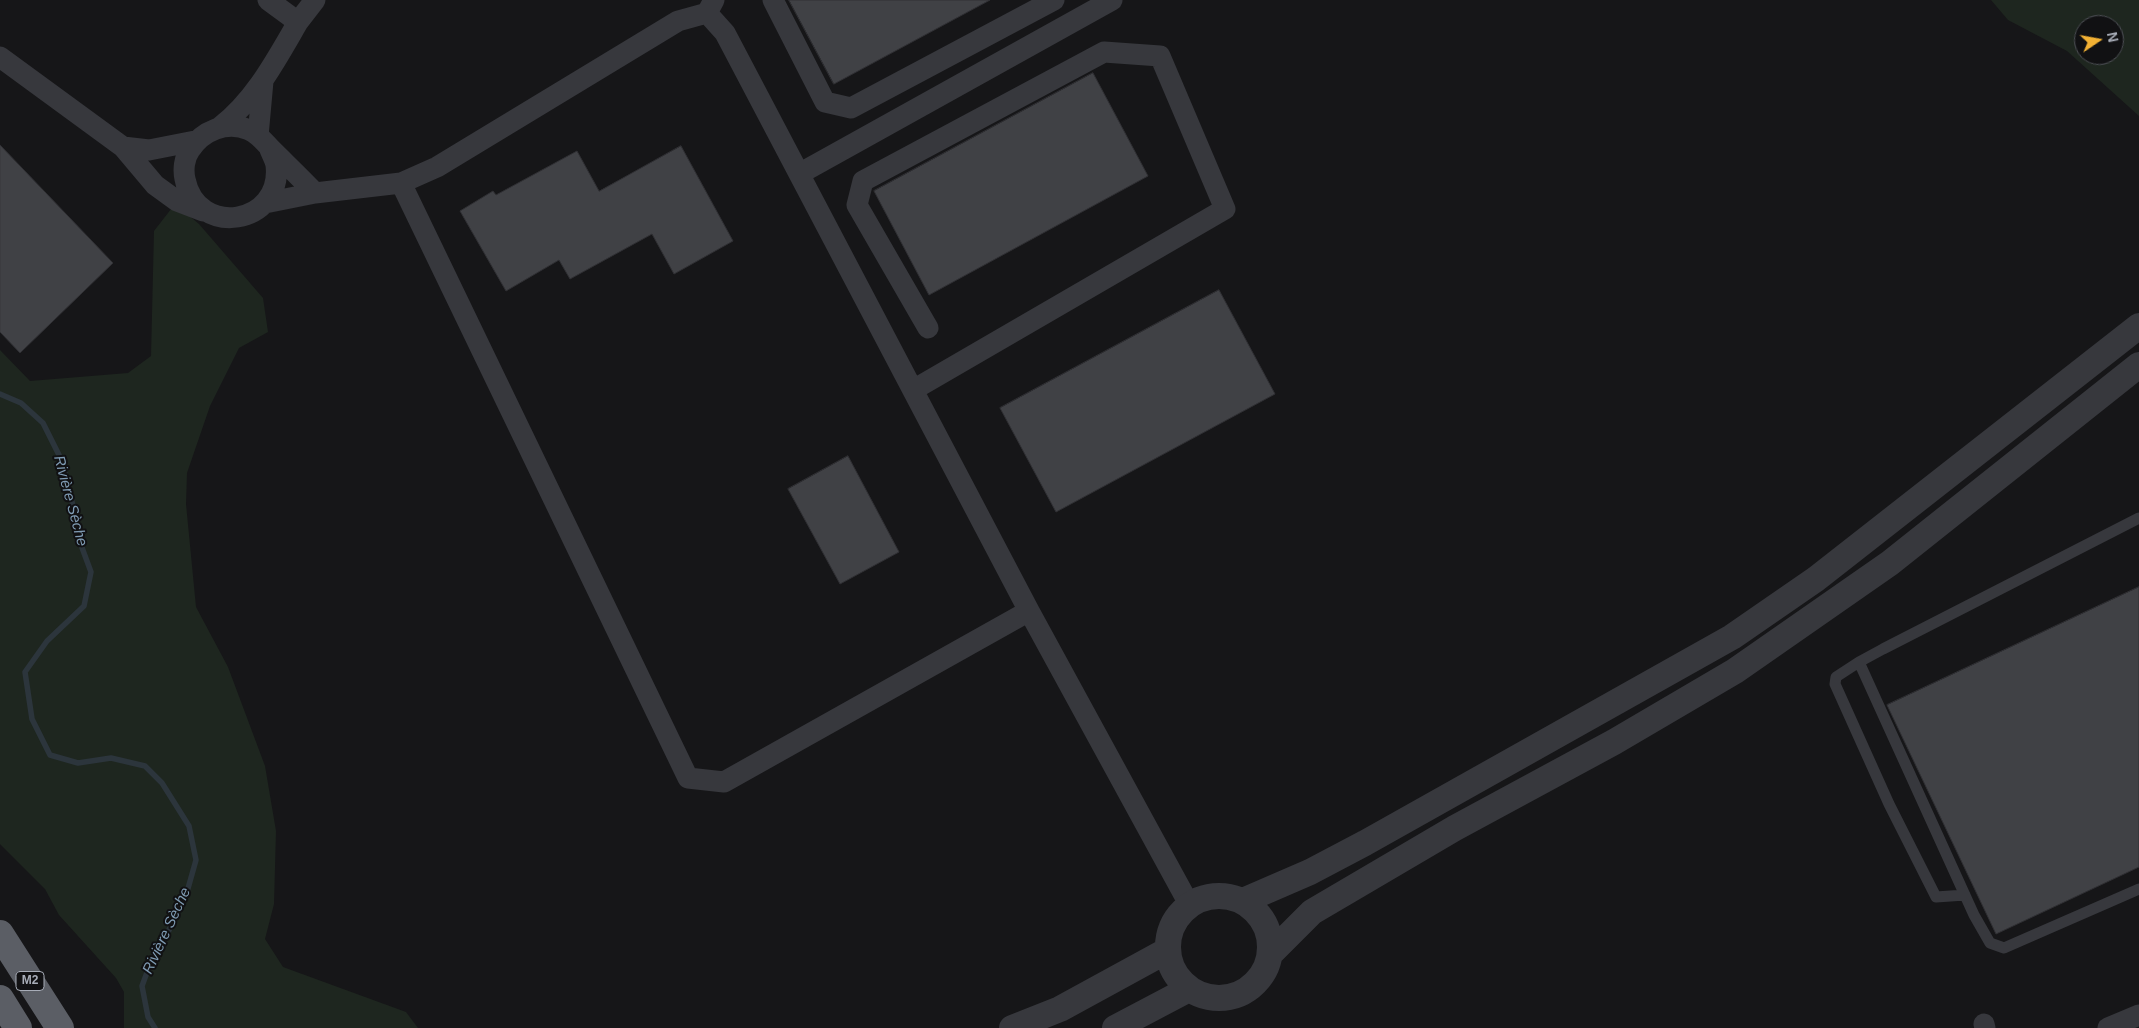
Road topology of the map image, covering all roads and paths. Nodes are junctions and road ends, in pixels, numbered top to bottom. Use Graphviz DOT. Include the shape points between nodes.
graph roads {
  1 [pos="268,0"];
  2 [pos="315,0"];
  3 [pos="773,0"];
  4 [pos="1054,0"];
  5 [pos="1112,0"];
  6 [pos="711,7"];
  7 [pos="298,22"];
  8 [pos="0,57"];
  9 [pos="264,81"];
  10 [pos="220,127"];
  11 [pos="264,141"];
  12 [pos="195,142"];
  13 [pos="123,147"];
  14 [pos="799,174"];
  15 [pos="400,183"];
  16 [pos="315,193"];
  17 [pos="265,203"];
  18 [pos="208,213"];
  19 [pos="2139,326"];
  20 [pos="928,328"];
  21 [pos="2139,365"];
  22 [pos="913,390"];
  23 [pos="2139,518"];
  24 [pos="1029,611"];
  25 [pos="1859,662"];
  26 [pos="2139,889"];
  27 [pos="1965,895"];
  28 [pos="1243,901"];
  29 [pos="1188,904"];
  30 [pos="0,934"];
  31 [pos="1168,950"];
  32 [pos="1271,953"];
  33 [pos="1189,989"];
  34 [pos="0,999"];
  35 [pos="2139,1015"];
  36 [pos="18,1028"];
  37 [pos="60,1028"];
  38 [pos="1012,1028"];
  39 [pos="1115,1028"];
  40 [pos="2108,1028"];
  1 -- 7 [label="street"];
  2 -- 7 [label="street"];
  3 -- 4 [label="street" via="825,102 851,108"];
  5 -- 14 [label="street"];
  6 -- 14 [label="street"];
  6 -- 15 [label="street" via="678,21 436,167"];
  7 -- 9 [label="street"];
  8 -- 13 [label="street"];
  9 -- 10 [label="street"];
  9 -- 11 [label="street"];
  10 -- 11 [label="street" via="241,128"];
  10 -- 12 [label="street"];
  11 -- 16 [label="street"];
  11 -- 17 [label="street" via="276,164 276,180"];
  12 -- 13 [label="street" via="149,150"];
  12 -- 18 [label="street" via="186,155 184,173 195,203"];
  13 -- 18 [label="street" via="155,185 177,201"];
  14 -- 22 [label="street"];
  15 -- 16 [label="street"];
  15 -- 24 [label="street" via="688,778 724,782"];
  16 -- 17 [label="street"];
  17 -- 18 [label="street" via="252,213 237,218"];
  19 -- 28 [label="street" via="1824,573 1732,637 1364,843 1310,872"];
  20 -- 22 [label="street" via="857,205 863,181 1104,52 1160,56 1225,209"];
  21 -- 32 [label="street" via="1890,563 1735,671 1312,912"];
  22 -- 24 [label="street"];
  23 -- 25 [label="lane"];
  24 -- 29 [label="street"];
  25 -- 27 [label="lane"];
  25 -- 27 [label="lane" via="1836,677 1835,684 1889,804 1936,897"];
  26 -- 27 [label="lane" via="2004,948 1990,943"];
  28 -- 29 [label="street" via="1227,896 1210,896"];
  28 -- 32 [label="street" via="1256,910 1265,923"];
  29 -- 31 [label="street" via="1174,923"];
  30 -- 37 [label="highway, M2"];
  31 -- 33 [label="street" via="1174,971"];
  31 -- 38 [label="street" via="1060,1009"];
  32 -- 33 [label="street" via="1259,981 1233,998 1202,996"];
  33 -- 39 [label="street"];
  34 -- 36 [label="highway, M2"];
  35 -- 40 [label="street"];
}
